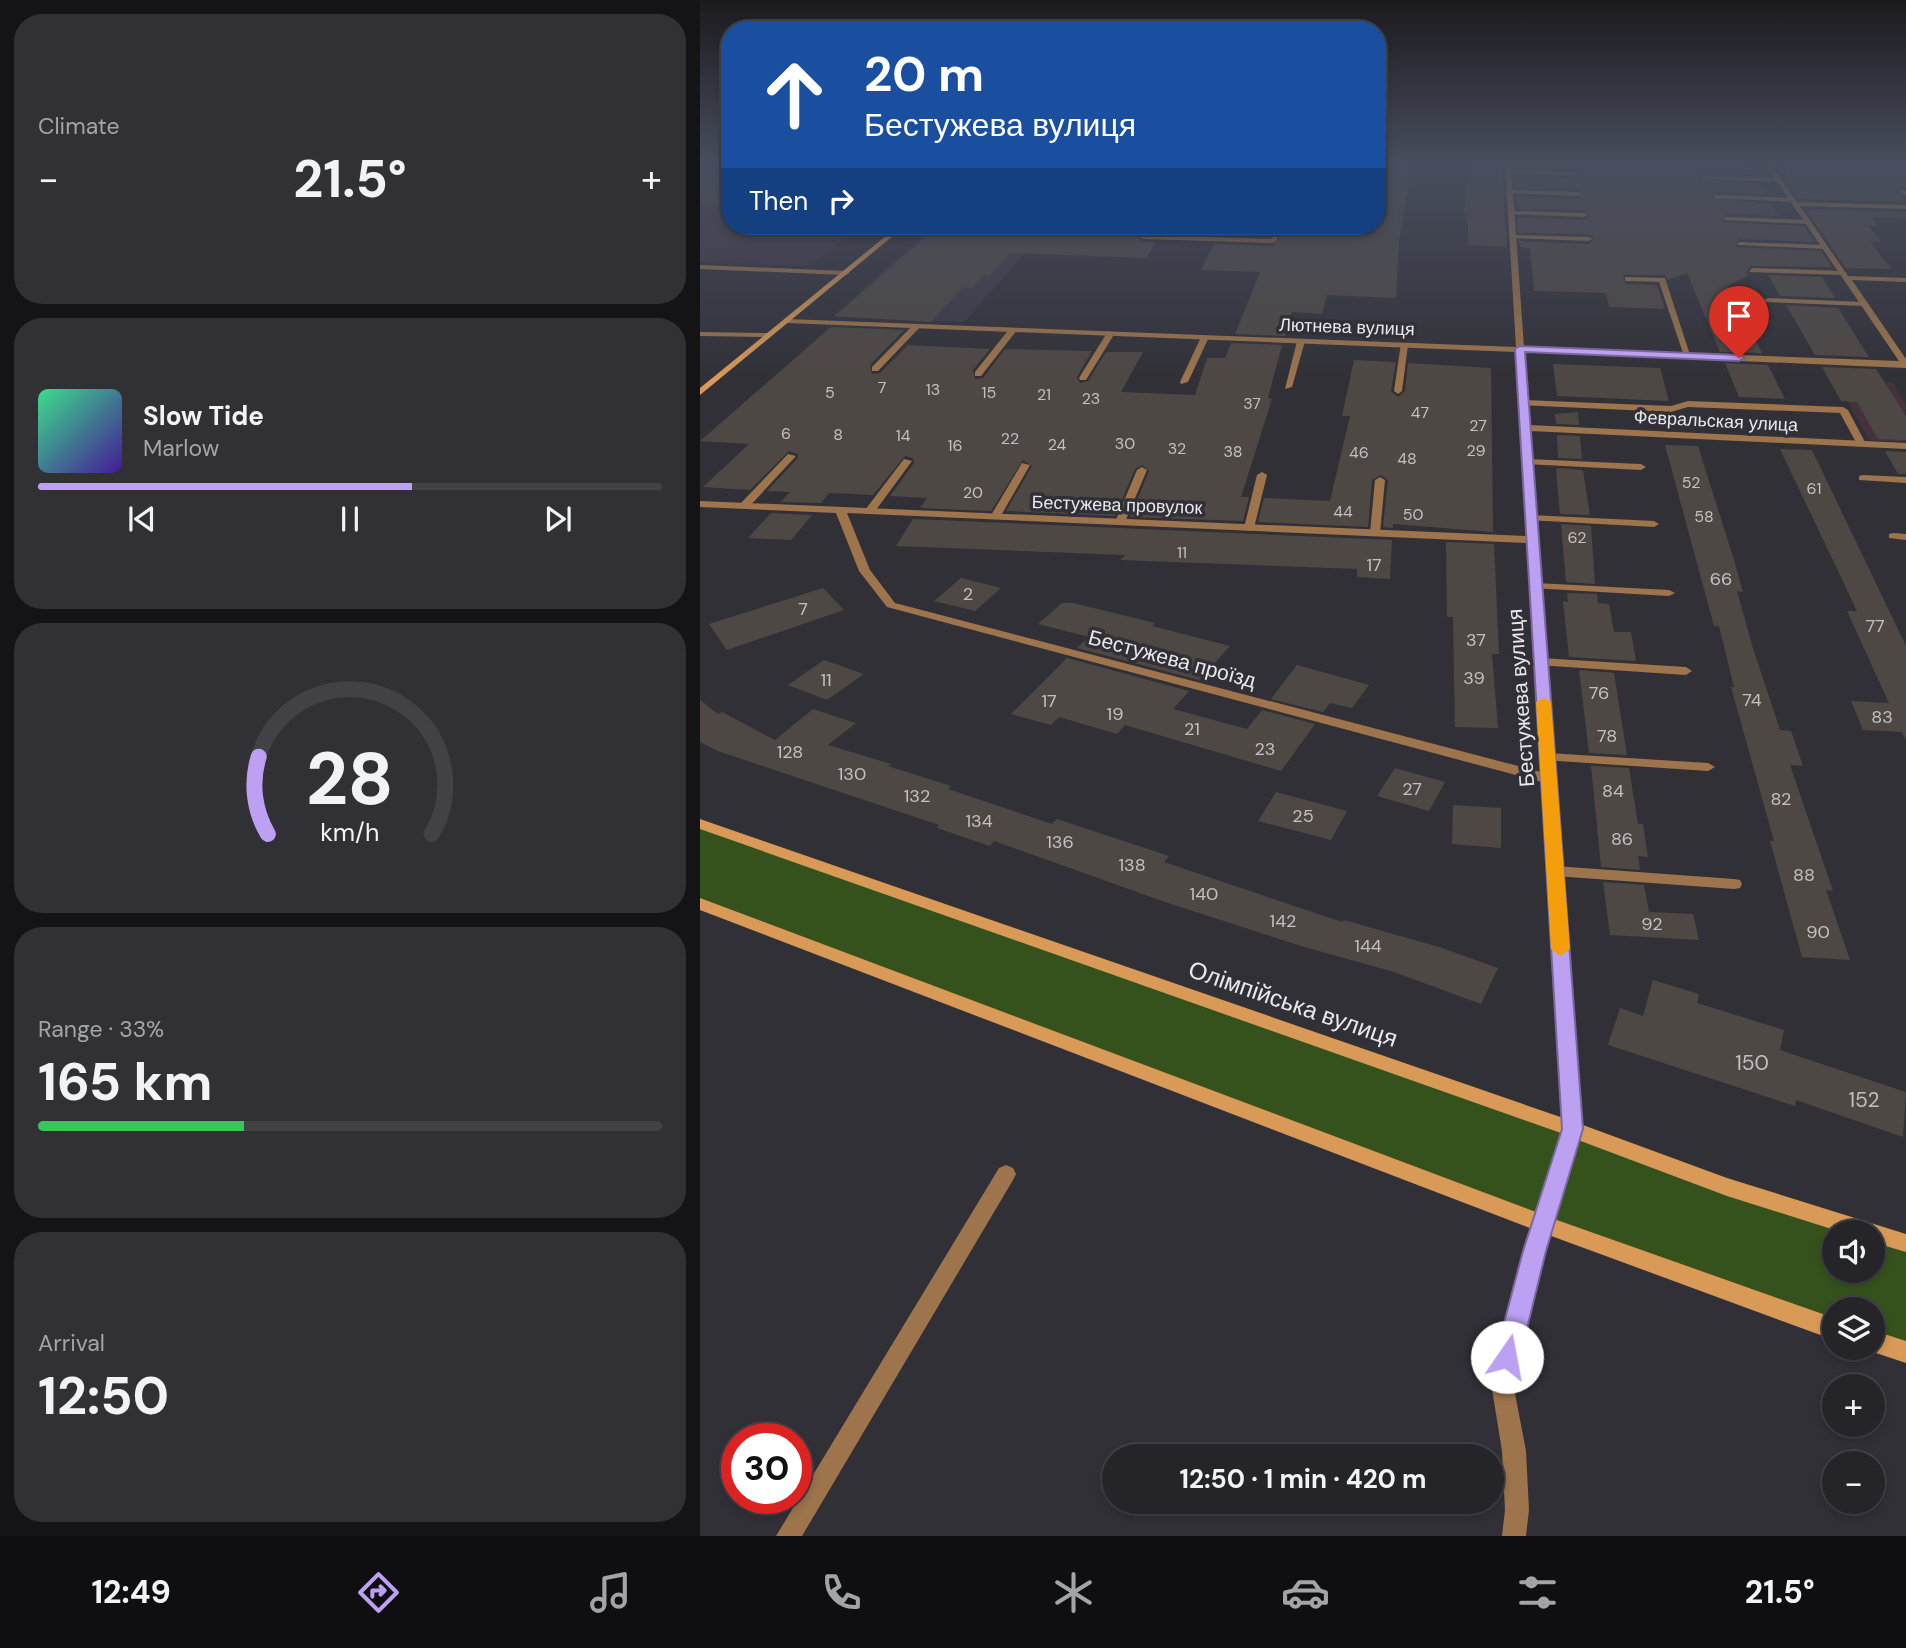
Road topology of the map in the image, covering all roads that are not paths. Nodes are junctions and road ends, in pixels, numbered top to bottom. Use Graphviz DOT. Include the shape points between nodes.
graph roads {
  1 [pos="890,236"];
  2 [pos="1144,236"];
  3 [pos="1275,236"];
  4 [pos="1817,236"];
  5 [pos="1513,237"];
  6 [pos="1589,239"];
  7 [pos="1739,244"];
  8 [pos="1825,247"];
  9 [pos="700,267"];
  10 [pos="1752,270"];
  11 [pos="846,272"];
  12 [pos="1845,276"];
  13 [pos="1628,279"];
  14 [pos="1906,280"];
  15 [pos="1768,300"];
  16 [pos="1864,304"];
  17 [pos="787,321"];
  18 [pos="917,326"];
  19 [pos="1013,330"];
  20 [pos="700,334"];
  21 [pos="1111,334"];
  22 [pos="768,335"];
  23 [pos="1205,337"];
  24 [pos="1301,341"];
  25 [pos="1404,345"];
  26 [pos="1520,349"];
  27 [pos="1688,356"];
  28 [pos="1905,362"];
  29 [pos="875,369"];
  30 [pos="978,374"];
  31 [pos="1083,378"];
  32 [pos="1184,382"];
  33 [pos="1288,387"];
  34 [pos="1398,391"];
  35 [pos="700,393"];
  36 [pos="1524,403"];
  37 [pos="1525,428"];
  38 [pos="1861,444"];
  39 [pos="1906,446"];
  40 [pos="791,456"];
  41 [pos="907,461"];
  42 [pos="1528,462"];
  43 [pos="1025,465"];
  44 [pos="1641,467"];
  45 [pos="1142,470"];
  46 [pos="1262,475"];
  47 [pos="1863,478"];
  48 [pos="1380,480"];
  49 [pos="1906,480"];
  50 [pos="700,504"];
  51 [pos="744,506"];
  52 [pos="840,510"];
  53 [pos="869,512"];
  54 [pos="995,517"];
  55 [pos="1531,518"];
  56 [pos="1120,522"];
  57 [pos="1654,524"];
  58 [pos="1249,528"];
  59 [pos="1375,533"];
  60 [pos="1893,536"];
  61 [pos="1906,537"];
  62 [pos="1533,540"];
  63 [pos="1536,586"];
  64 [pos="1669,593"];
  65 [pos="1541,662"];
  66 [pos="1686,671"];
  67 [pos="1548,757"];
  68 [pos="1708,767"];
  69 [pos="1549,779"];
  70 [pos="700,824"];
  71 [pos="1555,871"];
  72 [pos="1734,884"];
  73 [pos="700,904"];
  74 [pos="1572,1129"];
  75 [pos="1006,1174"];
  76 [pos="1833,1220"];
  77 [pos="1542,1224"];
  78 [pos="1885,1236"];
  79 [pos="1906,1242"];
  80 [pos="1822,1325"];
  81 [pos="1885,1345"];
  82 [pos="1906,1352"];
  83 [pos="788,1536"];
  84 [pos="1514,1536"];
  1 -- 11 [label="main road"];
  2 -- 3 [label="street" via="1273,241"];
  4 -- 8 [label="street"];
  5 -- 6 [label="street"];
  5 -- 26 [label="street, Бестужева вулиця"];
  7 -- 8 [label="street"];
  8 -- 12 [label="street"];
  9 -- 11 [label="street"];
  10 -- 12 [label="street"];
  11 -- 17 [label="main road"];
  12 -- 14 [label="street"];
  12 -- 16 [label="street"];
  13 -- 27 [label="street" via="1662,280"];
  15 -- 16 [label="street"];
  16 -- 28 [label="street"];
  17 -- 18 [label="street, Лютнева вулиця"];
  17 -- 22 [label="main road"];
  18 -- 19 [label="street, Лютнева вулиця"];
  18 -- 29 [label="street"];
  19 -- 21 [label="street, Лютнева вулиця"];
  19 -- 30 [label="street"];
  20 -- 22 [label="street"];
  21 -- 23 [label="street, Лютнева вулиця"];
  21 -- 31 [label="street"];
  22 -- 35 [label="main road"];
  23 -- 24 [label="street, Лютнева вулиця"];
  23 -- 32 [label="street"];
  24 -- 25 [label="street, Лютнева вулиця"];
  24 -- 33 [label="street"];
  25 -- 26 [label="street, Лютнева вулиця"];
  25 -- 34 [label="street"];
  26 -- 27 [label="street, Лютнева вулиця"];
  26 -- 36 [label="street, Бестужева вулиця"];
  27 -- 28 [label="street, Лютнева вулиця"];
  36 -- 37 [label="street, Бестужева вулиця"];
  36 -- 38 [label="street" via="1843,410"];
  37 -- 38 [label="street, Февральская улица"];
  37 -- 42 [label="street, Бестужева вулиця"];
  38 -- 39 [label="street, Февральская улица"];
  40 -- 51 [label="street"];
  41 -- 53 [label="street"];
  42 -- 44 [label="street"];
  42 -- 55 [label="street, Бестужева вулиця"];
  43 -- 54 [label="street"];
  45 -- 56 [label="street"];
  46 -- 58 [label="street"];
  47 -- 49 [label="street"];
  48 -- 59 [label="street"];
  50 -- 51 [label="street, Бестужева провулок"];
  51 -- 52 [label="street, Бестужева провулок"];
  52 -- 53 [label="street, Бестужева провулок"];
  52 -- 69 [label="street, Бестужева проїзд" via="865,571 891,605"];
  53 -- 54 [label="street, Бестужева провулок"];
  54 -- 56 [label="street, Бестужева провулок"];
  55 -- 57 [label="street"];
  55 -- 62 [label="street, Бестужева вулиця"];
  56 -- 58 [label="street, Бестужева провулок"];
  58 -- 59 [label="street, Бестужева провулок"];
  59 -- 62 [label="street, Бестужева провулок"];
  60 -- 61 [label="street"];
  62 -- 63 [label="street, Бестужева вулиця"];
  63 -- 64 [label="street"];
  63 -- 65 [label="street, Бестужева вулиця"];
  65 -- 66 [label="street"];
  65 -- 67 [label="street, Бестужева вулиця"];
  67 -- 68 [label="street"];
  67 -- 69 [label="street, Бестужева вулиця"];
  69 -- 71 [label="street, Бестужева вулиця"];
  70 -- 74 [label="main road, Олімпійська вулиця"];
  71 -- 72 [label="street"];
  71 -- 74 [label="street, Бестужева вулиця"];
  73 -- 77 [label="main road"];
  74 -- 76 [label="main road, Олімпійська вулиця" via="1727,1187"];
  74 -- 77 [label="main road, Бестужева вулиця"];
  75 -- 83 [label="street"];
  77 -- 80 [label="main road"];
  77 -- 84 [label="street" via="1502,1383 1514,1451"];
  78 -- 79 [label="main road, Олімпійська вулиця"];
  81 -- 82 [label="main road"];
}
